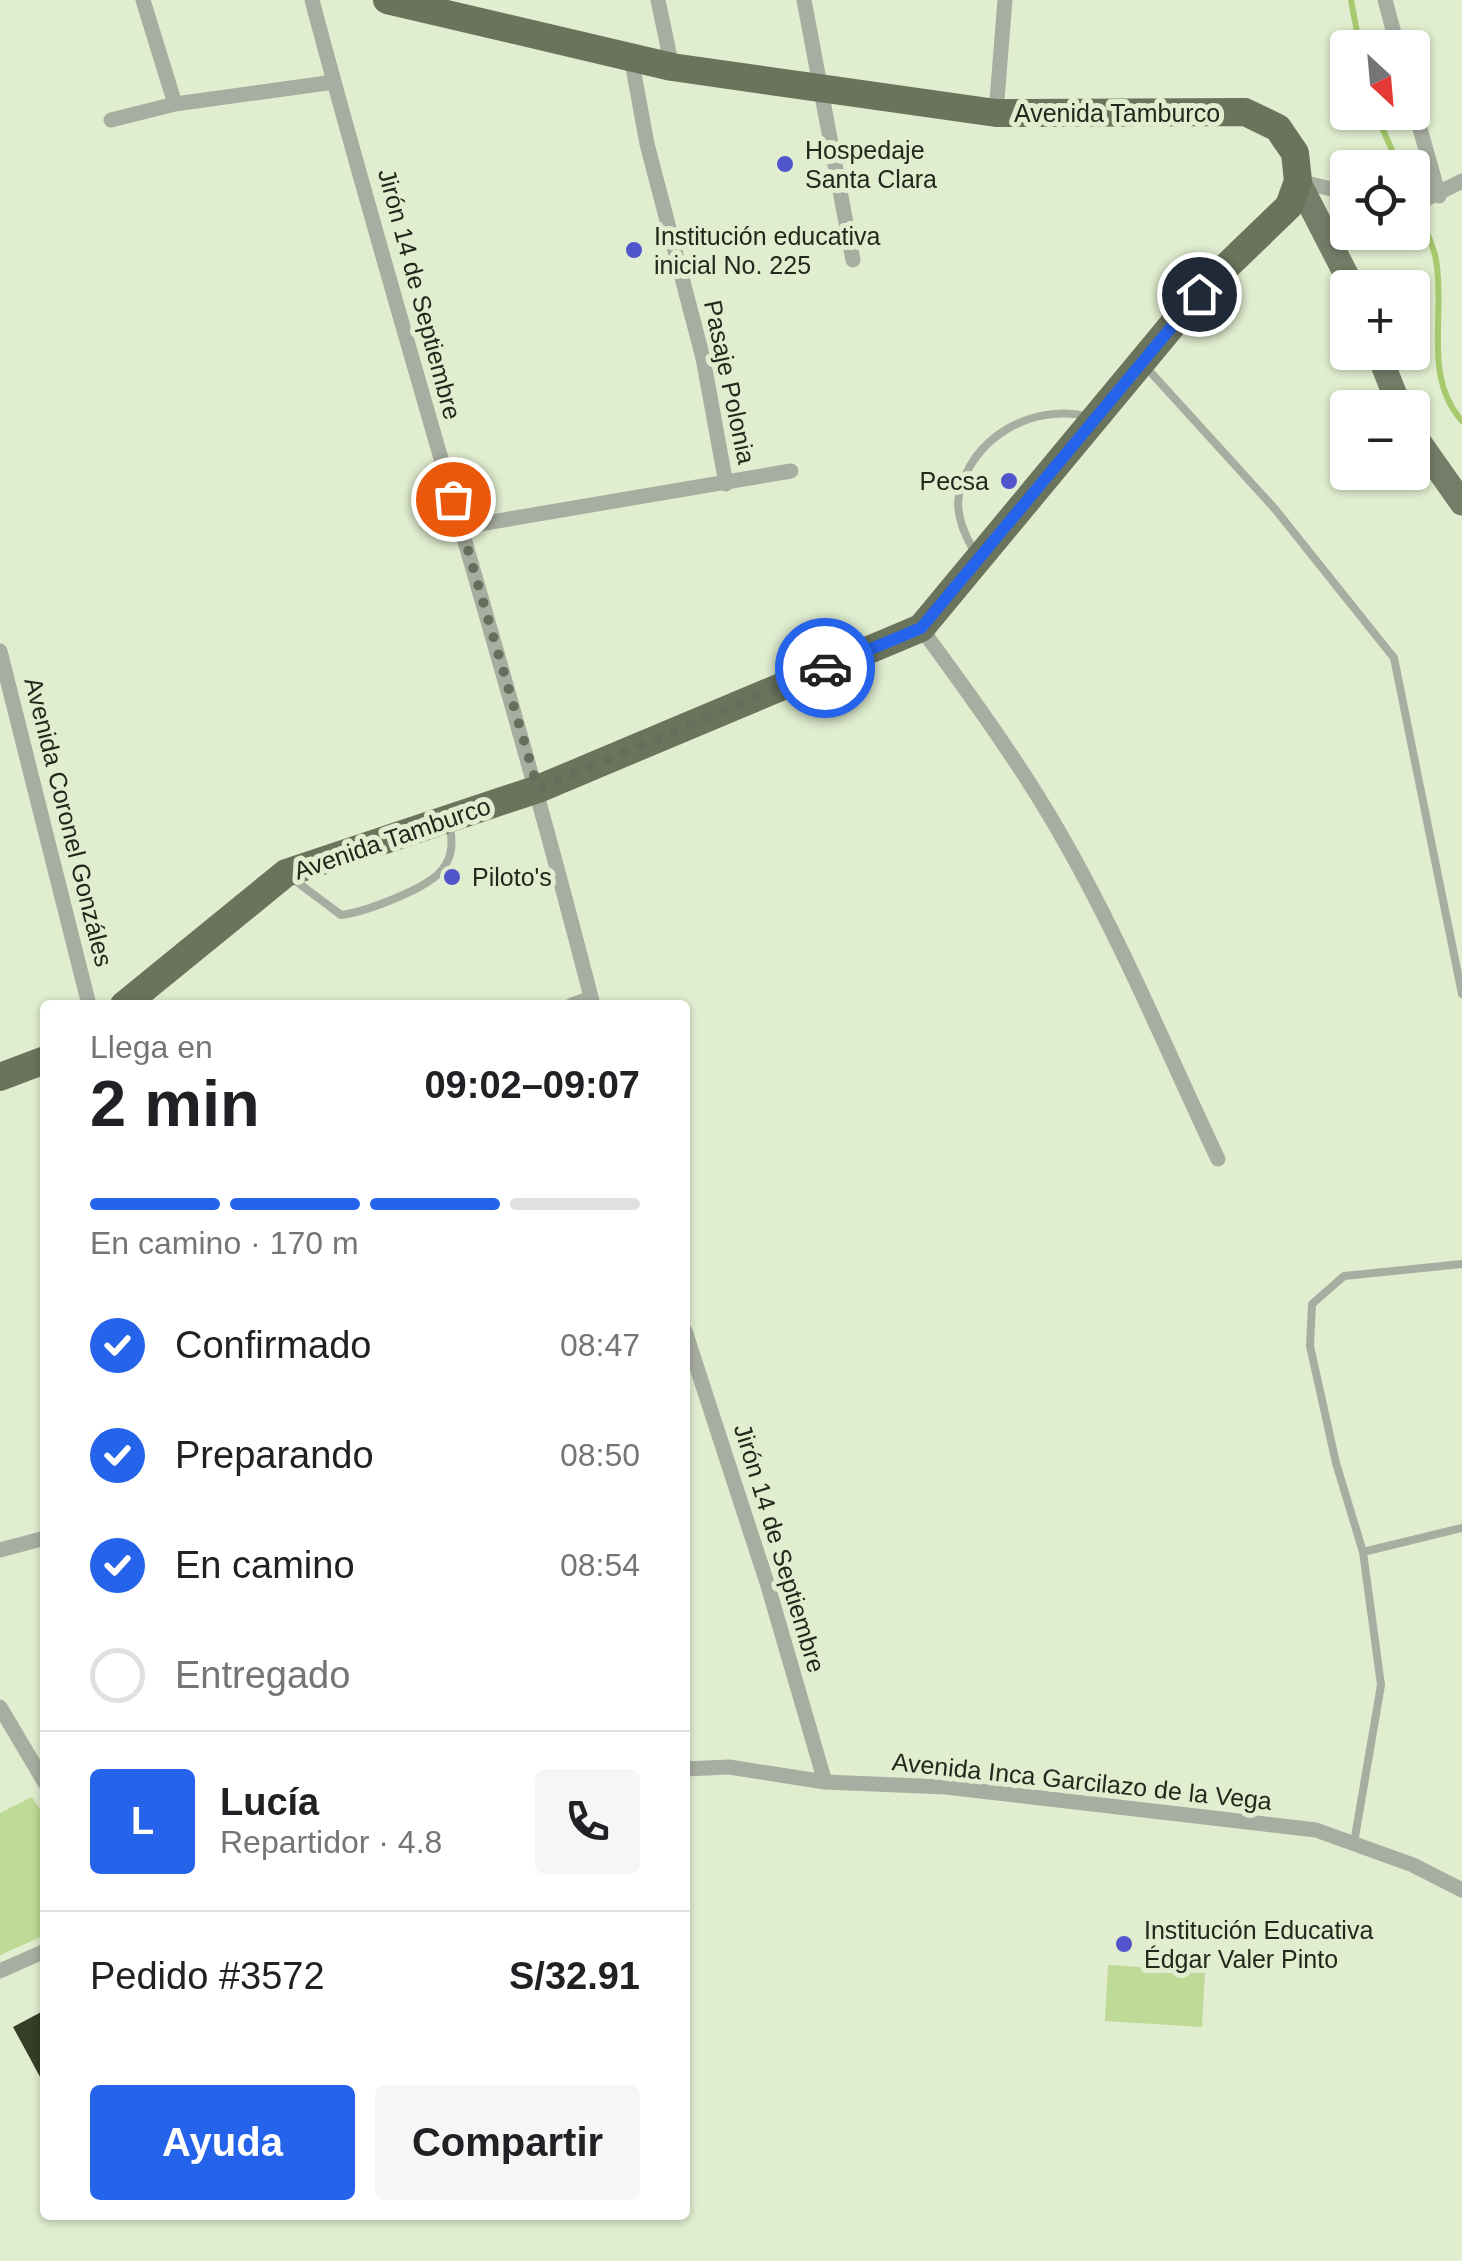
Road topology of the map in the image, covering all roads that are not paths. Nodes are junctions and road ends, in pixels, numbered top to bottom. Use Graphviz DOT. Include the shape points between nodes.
graph roads {
  1 [pos="142,0"];
  2 [pos="312,0"];
  3 [pos="387,0"];
  4 [pos="658,0"];
  5 [pos="804,0"];
  6 [pos="1005,0"];
  7 [pos="1385,0"];
  8 [pos="1393,30"];
  9 [pos="631,57"];
  10 [pos="672,67"];
  11 [pos="334,82"];
  12 [pos="821,88"];
  13 [pos="175,104"];
  14 [pos="996,113"];
  15 [pos="111,120"];
  16 [pos="1298,181"];
  17 [pos="1462,181"];
  18 [pos="1330,189"];
  19 [pos="1430,199"];
  20 [pos="853,260"];
  21 [pos="1344,270"];
  22 [pos="1142,362"];
  23 [pos="1095,418"];
  24 [pos="1430,458"];
  25 [pos="791,471"];
  26 [pos="726,484"];
  27 [pos="1462,504"];
  28 [pos="462,527"];
  29 [pos="978,560"];
  30 [pos="921,628"];
  31 [pos="0,651"];
  32 [pos="538,789"];
  33 [pos="449,818"];
  34 [pos="286,873"];
  35 [pos="1462,994"];
  36 [pos="88,1000"];
  37 [pos="130,1000"];
  38 [pos="591,1000"];
  39 [pos="40,1062"];
  40 [pos="0,1077"];
  41 [pos="1218,1159"];
  42 [pos="1462,1264"];
  43 [pos="690,1346"];
  44 [pos="1462,1528"];
  45 [pos="40,1539"];
  46 [pos="0,1550"];
  47 [pos="1363,1552"];
  48 [pos="0,1708"];
  49 [pos="690,1769"];
  50 [pos="40,1774"];
  51 [pos="825,1782"];
  52 [pos="1354,1844"];
  53 [pos="1462,1890"];
  54 [pos="40,1953"];
  55 [pos="0,1971"];
  1 -- 13 [label="street"];
  2 -- 11 [label="street, Jirón 14 de Septiembre"];
  3 -- 9 [label="highway, Avenida Tamburco"];
  4 -- 10 [label="street"];
  5 -- 12 [label="street"];
  6 -- 14 [label="street"];
  7 -- 8 [label="street"];
  9 -- 10 [label="highway, Avenida Tamburco"];
  9 -- 26 [label="street, Pasaje Polonia" via="646,144 704,358"];
  10 -- 12 [label="highway, Avenida Tamburco"];
  11 -- 13 [label="street"];
  11 -- 28 [label="street, Jirón 14 de Septiembre"];
  12 -- 14 [label="highway, Avenida Tamburco"];
  12 -- 20 [label="street"];
  13 -- 15 [label="street"];
  14 -- 16 [label="highway, Avenida Tamburco" via="1246,112 1278,128 1295,153"];
  16 -- 18 [label="street"];
  16 -- 21 [label="main road"];
  16 -- 22 [label="highway, Avenida Tamburco" via="1289,206 1199,294"];
  17 -- 19 [label="street"];
  22 -- 23 [label="highway, Avenida Tamburco"];
  22 -- 35 [label="lane" via="1275,508 1394,658"];
  23 -- 29 [label="highway, Avenida Tamburco"];
  23 -- 29 [label="lane" via="1064,412 1009,424 971,464 958,497 962,530"];
  24 -- 27 [label="main road"];
  25 -- 26 [label="street, Pasaje Polonia"];
  26 -- 28 [label="street, Pasaje Polonia"];
  28 -- 32 [label="street, Jirón 14 de Septiembre"];
  29 -- 30 [label="highway, Avenida Tamburco"];
  30 -- 32 [label="highway, Avenida Tamburco"];
  30 -- 41 [label="street" via="1057,828"];
  31 -- 36 [label="street, Avenida Coronel Gonzáles"];
  32 -- 33 [label="highway, Avenida Tamburco"];
  32 -- 38 [label="street, Jirón 14 de Septiembre"];
  33 -- 34 [label="highway, Avenida Tamburco"];
  33 -- 34 [label="lane" via="452,850 442,870 358,913 341,915 324,906"];
  34 -- 37 [label="highway, Avenida Tamburco"];
  39 -- 40 [label="highway"];
  42 -- 47 [label="lane" via="1344,1276 1312,1304 1310,1346"];
  43 -- 51 [label="street, Jirón 14 de Septiembre"];
  44 -- 47 [label="lane"];
  45 -- 46 [label="street"];
  47 -- 52 [label="lane" via="1380,1685"];
  48 -- 50 [label="street"];
  49 -- 51 [label="street, Avenida Inca Garcilazo de la Vega" via="729,1767"];
  51 -- 52 [label="street, Avenida Inca Garcilazo de la Vega" via="946,1788 1316,1830"];
  52 -- 53 [label="street, Avenida Inca Garcilazo de la Vega"];
  54 -- 55 [label="street"];
}
